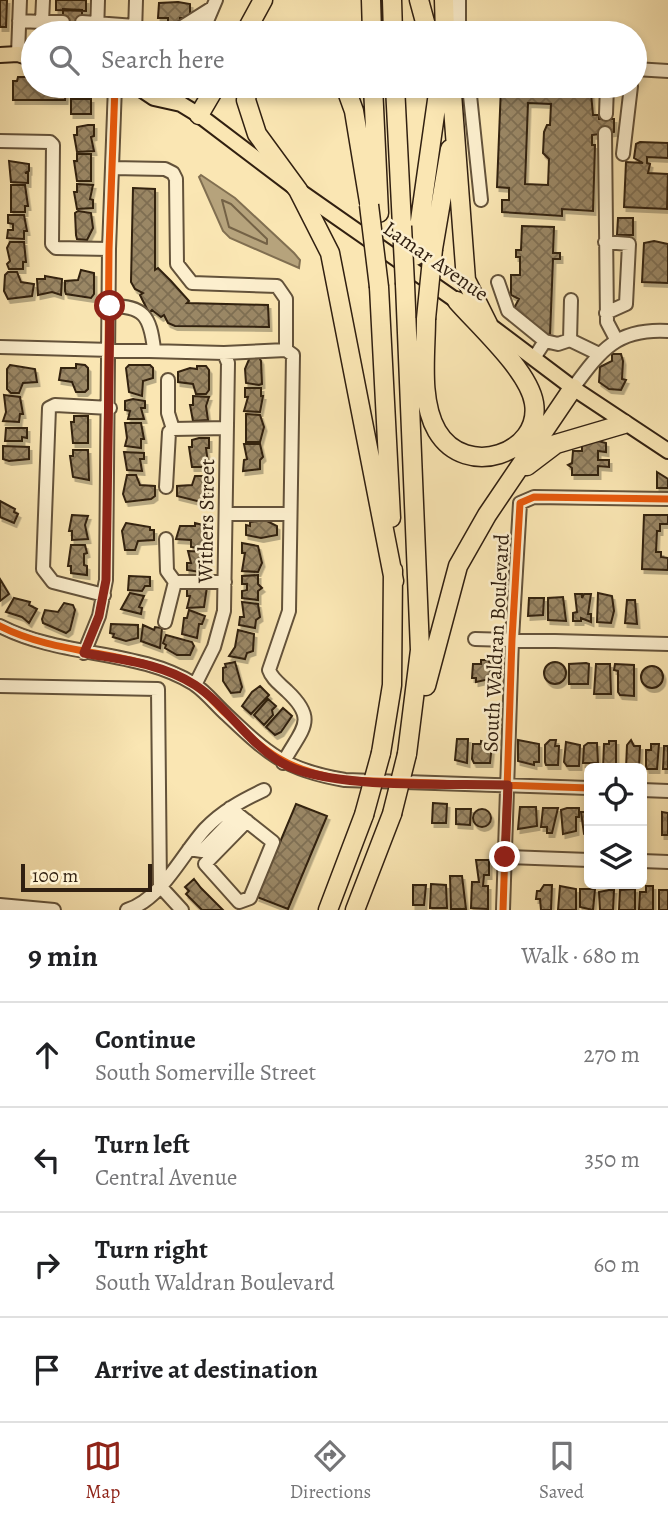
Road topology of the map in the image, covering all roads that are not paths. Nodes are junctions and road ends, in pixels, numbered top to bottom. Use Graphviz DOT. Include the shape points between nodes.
graph roads {
  1 [pos="20,0"];
  2 [pos="43,0"];
  3 [pos="98,0"];
  4 [pos="136,0"];
  5 [pos="263,0"];
  6 [pos="369,0"];
  7 [pos="392,0"];
  8 [pos="419,0"];
  9 [pos="450,2"];
  10 [pos="214,4"];
  11 [pos="19,21"];
  12 [pos="51,21"];
  13 [pos="97,21"];
  14 [pos="135,21"];
  15 [pos="190,21"];
  16 [pos="207,21"];
  17 [pos="252,21"];
  18 [pos="371,21"];
  19 [pos="393,21"];
  20 [pos="425,21"];
  21 [pos="447,21"];
  22 [pos="456,21"];
  23 [pos="19,54"];
  24 [pos="0,55"];
  25 [pos="647,70"];
  26 [pos="668,71"];
  27 [pos="115,98"];
  28 [pos="154,98"];
  29 [pos="176,98"];
  30 [pos="209,98"];
  31 [pos="246,98"];
  32 [pos="349,98"];
  33 [pos="373,98"];
  34 [pos="397,98"];
  35 [pos="444,98"];
  36 [pos="448,98"];
  37 [pos="448,98"];
  38 [pos="470,98"];
  39 [pos="607,98"];
  40 [pos="630,98"];
  41 [pos="181,104"];
  42 [pos="606,114"];
  43 [pos="200,115"];
  44 [pos="605,133"];
  45 [pos="0,141"];
  46 [pos="623,154"];
  47 [pos="112,168"];
  48 [pos="298,190"];
  49 [pos="481,200"];
  50 [pos="374,209"];
  51 [pos="410,230"];
  52 [pos="605,242"];
  53 [pos="109,249"];
  54 [pos="498,282"];
  55 [pos="571,300"];
  56 [pos="457,301"];
  57 [pos="110,306"];
  58 [pos="607,313"];
  59 [pos="488,324"];
  60 [pos="668,331"];
  61 [pos="570,340"];
  62 [pos="545,341"];
  63 [pos="617,341"];
  64 [pos="0,347"];
  65 [pos="110,348"];
  66 [pos="154,349"];
  67 [pos="224,353"];
  68 [pos="290,353"];
  69 [pos="599,354"];
  70 [pos="534,358"];
  71 [pos="168,380"];
  72 [pos="573,388"];
  73 [pos="110,408"];
  74 [pos="624,424"];
  75 [pos="227,428"];
  76 [pos="173,429"];
  77 [pos="668,450"];
  78 [pos="516,475"];
  79 [pos="166,487"];
  80 [pos="668,499"];
  81 [pos="227,514"];
  82 [pos="289,514"];
  83 [pos="166,539"];
  84 [pos="394,581"];
  85 [pos="175,582"];
  86 [pos="225,582"];
  87 [pos="104,595"];
  88 [pos="165,622"];
  89 [pos="0,626"];
  90 [pos="475,639"];
  91 [pos="512,639"];
  92 [pos="668,644"];
  93 [pos="84,653"];
  94 [pos="195,685"];
  95 [pos="0,686"];
  96 [pos="414,708"];
  97 [pos="282,763"];
  98 [pos="508,785"];
  99 [pos="584,788"];
  100 [pos="264,790"];
  101 [pos="647,790"];
  102 [pos="668,791"];
  103 [pos="238,815"];
  104 [pos="505,857"];
  105 [pos="584,860"];
  106 [pos="647,861"];
  107 [pos="668,862"];
  108 [pos="160,886"];
  109 [pos="0,905"];
  110 [pos="54,910"];
  111 [pos="127,910"];
  112 [pos="182,910"];
  113 [pos="328,910"];
  114 [pos="355,910"];
  115 [pos="503,910"];
  1 -- 11 [label="street"];
  2 -- 12 [label="street"];
  3 -- 13 [label="street"];
  4 -- 14 [label="street"];
  5 -- 17 [label="highway"];
  6 -- 18 [label="highway"];
  7 -- 19 [label="highway"];
  8 -- 20 [label="highway"];
  9 -- 21 [label="highway"];
  9 -- 22 [label="street"];
  10 -- 15 [label="street"];
  10 -- 16 [label="street"];
  11 -- 23 [label="street"];
  23 -- 24 [label="main road"];
  25 -- 26 [label="street"];
  27 -- 47 [label="street"];
  28 -- 41 [label="main road"];
  29 -- 41 [label="main road"];
  30 -- 43 [label="highway"];
  31 -- 48 [label="highway" via="257,134"];
  32 -- 50 [label="highway"];
  33 -- 50 [label="highway"];
  34 -- 51 [label="highway"];
  35 -- 51 [label="highway"];
  36 -- 56 [label="highway, bridge" via="451,145 426,319 427,395 437,431 447,443 473,457 488,458 508,452 529,432 535,404 525,379"];
  37 -- 59 [label="highway" via="466,280"];
  38 -- 49 [label="street"];
  39 -- 42 [label="street"];
  40 -- 46 [label="street"];
  41 -- 43 [label="main road, Lamar Avenue"];
  43 -- 48 [label="main road, Lamar Avenue"];
  44 -- 52 [label="street"];
  45 -- 53 [label="street" via="53,145 52,244 56,248"];
  47 -- 53 [label="street"];
  47 -- 68 [label="street" via="173,173 177,264 182,273 192,283 277,286 285,299"];
  48 -- 56 [label="main road, Lamar Avenue"];
  48 -- 84 [label="highway" via="330,253"];
  50 -- 84 [label="highway, bridge" via="387,384"];
  51 -- 96 [label="highway" via="415,256 405,284 420,608"];
  52 -- 58 [label="street"];
  52 -- 58 [label="street" via="629,244 626,304"];
  53 -- 57 [label="street"];
  54 -- 62 [label="street" via="508,310"];
  55 -- 61 [label="street"];
  56 -- 59 [label="main road, Lamar Avenue"];
  57 -- 65 [label="street"];
  57 -- 66 [label="street" via="127,306 145,316"];
  58 -- 63 [label="street"];
  59 -- 70 [label="main road, Lamar Avenue"];
  60 -- 63 [label="street" via="641,330"];
  61 -- 62 [label="street" via="558,344"];
  61 -- 69 [label="street"];
  62 -- 70 [label="street"];
  63 -- 69 [label="street"];
  64 -- 65 [label="street"];
  65 -- 66 [label="street"];
  65 -- 73 [label="street"];
  66 -- 67 [label="street"];
  67 -- 68 [label="street"];
  67 -- 75 [label="street, Withers Street" via="228,363"];
  68 -- 82 [label="street"];
  69 -- 72 [label="street"];
  70 -- 72 [label="main road, Lamar Avenue"];
  71 -- 76 [label="street"];
  72 -- 74 [label="main road, Lamar Avenue"];
  72 -- 78 [label="highway"];
  73 -- 87 [label="street"];
  73 -- 87 [label="street" via="48,408 43,569 53,582"];
  74 -- 77 [label="main road, Lamar Avenue"];
  74 -- 78 [label="highway" via="556,444"];
  75 -- 76 [label="street"];
  75 -- 81 [label="street, Withers Street"];
  76 -- 79 [label="street" via="167,439"];
  78 -- 96 [label="highway" via="458,566 427,683"];
  80 -- 91 [label="street, South Waldran Boulevard" via="534,496 520,503"];
  81 -- 82 [label="street"];
  81 -- 86 [label="street, Withers Street"];
  82 -- 97 [label="street" via="289,611 269,670 301,703 306,720"];
  83 -- 85 [label="street" via="167,572"];
  84 -- 113 [label="highway, bridge" via="392,685 381,753 364,815"];
  85 -- 86 [label="street"];
  85 -- 88 [label="street"];
  86 -- 94 [label="street, Withers Street" via="224,611 216,639"];
  87 -- 93 [label="street"];
  89 -- 93 [label="street" via="27,640"];
  90 -- 91 [label="street"];
  91 -- 92 [label="street"];
  91 -- 98 [label="street, South Waldran Boulevard"];
  93 -- 94 [label="street" via="160,667"];
  94 -- 97 [label="street"];
  95 -- 108 [label="street" via="158,689"];
  96 -- 114 [label="highway, bridge" via="392,814"];
  97 -- 98 [label="street" via="345,780"];
  98 -- 99 [label="street"];
  98 -- 104 [label="street, South Waldran Boulevard"];
  100 -- 103 [label="street"];
  101 -- 102 [label="street"];
  103 -- 103 [label="street" via="205,864 239,902 250,898 273,842"];
  103 -- 108 [label="street" via="207,827"];
  104 -- 105 [label="street"];
  104 -- 115 [label="street, South Waldran Boulevard"];
  106 -- 107 [label="street"];
  108 -- 111 [label="street"];
  108 -- 112 [label="street"];
  109 -- 110 [label="street"];
}
